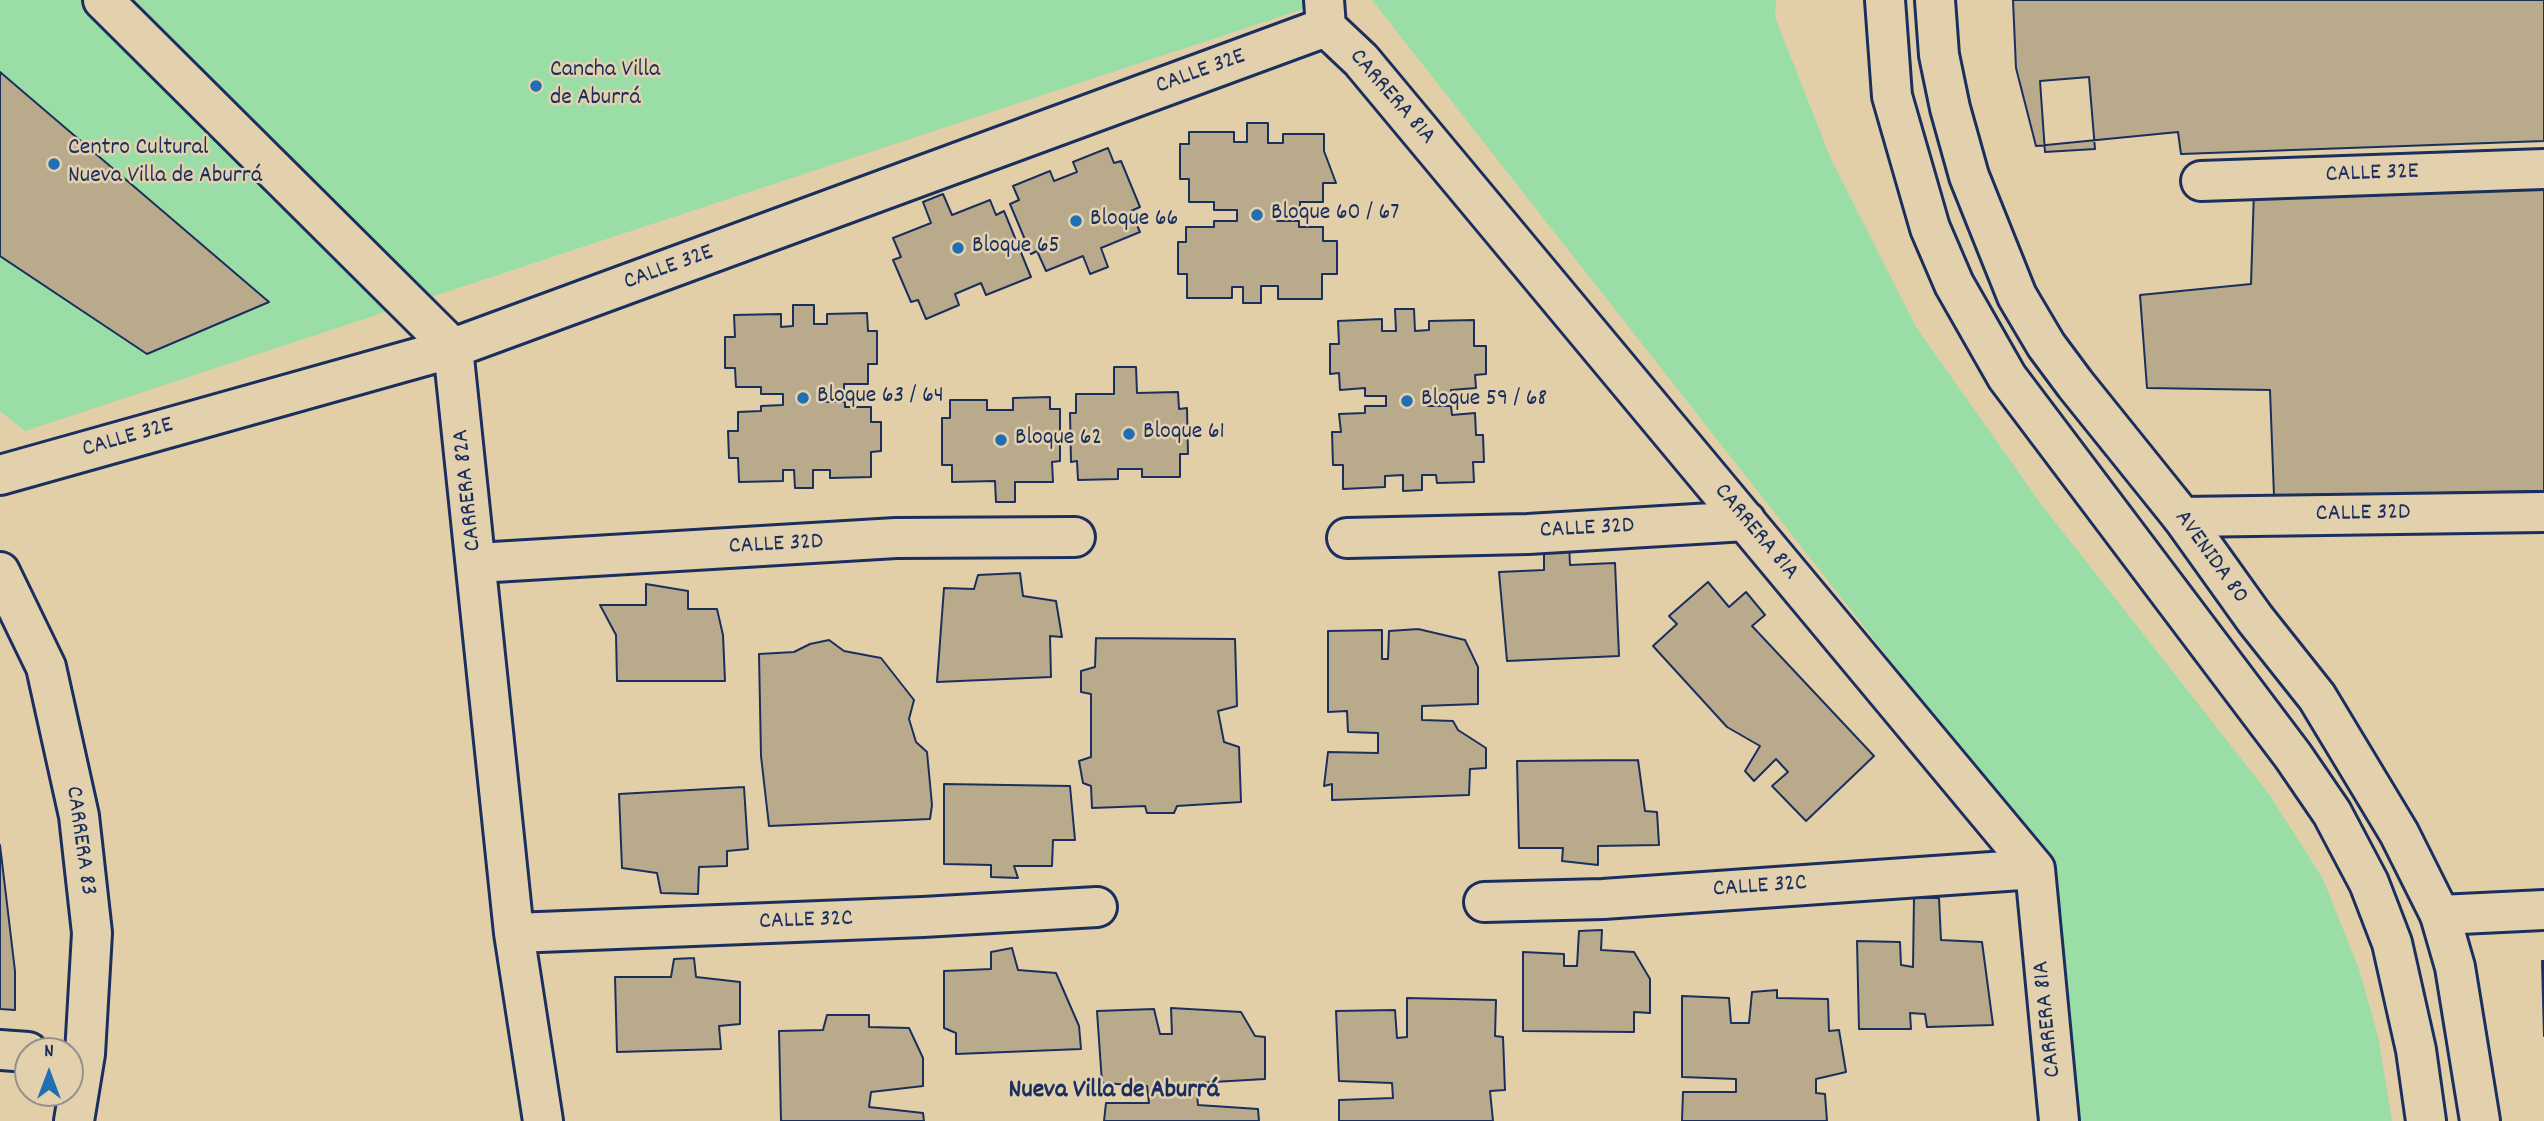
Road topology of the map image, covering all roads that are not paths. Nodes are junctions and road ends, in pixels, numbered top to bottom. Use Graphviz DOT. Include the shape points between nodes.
graph roads {
  1 [pos="103,0"];
  2 [pos="1885,0"];
  3 [pos="1935,0"];
  4 [pos="1325,14"];
  5 [pos="2544,169"];
  6 [pos="2201,181"];
  7 [pos="453,348"];
  8 [pos="0,475"];
  9 [pos="2544,512"];
  10 [pos="2182,517"];
  11 [pos="1746,521"];
  12 [pos="1075,537"];
  13 [pos="1347,538"];
  14 [pos="477,564"];
  15 [pos="0,572"];
  16 [pos="2035,869"];
  17 [pos="1484,902"];
  18 [pos="1097,907"];
  19 [pos="2544,910"];
  20 [pos="2440,915"];
  21 [pos="514,933"];
  22 [pos="80,1037"];
  23 [pos="543,1121"];
  24 [pos="2059,1121"];
  25 [pos="2426,1121"];
  26 [pos="2480,1121"];
  1 -- 7 [label="street"];
  2 -- 25 [label="street" via="1892,96 1930,228 1954,284 2007,377 2332,813 2369,883 2392,943"];
  3 -- 10 [label="street, AVENIDA 80" via="1939,55 1950,108 1969,176 2017,296 2053,355"];
  4 -- 7 [label="street, CALLE 32E"];
  4 -- 11 [label="street, CARRERA 81A"];
  5 -- 6 [label="street, CALLE 32E"];
  7 -- 8 [label="street, CALLE 32E"];
  7 -- 14 [label="street, CARRERA 82A"];
  9 -- 10 [label="street, CALLE 32D"];
  10 -- 20 [label="street, AVENIDA 80" via="2317,697 2399,832"];
  11 -- 13 [label="street, CALLE 32D" via="1528,534"];
  11 -- 16 [label="street, CARRERA 81A"];
  12 -- 14 [label="street, CALLE 32D" via="896,538"];
  14 -- 21 [label="street, CARRERA 82A"];
  15 -- 22 [label="street, CARRERA 83" via="46,667 79,816 92,933"];
  16 -- 17 [label="street, CALLE 32C" via="1603,899"];
  16 -- 24 [label="street, CARRERA 81A"];
  18 -- 21 [label="street, CALLE 32C"];
  19 -- 20 [label="street"];
  20 -- 26 [label="street, AVENIDA 80" via="2455,967"];
  21 -- 23 [label="street, CARRERA 82A"];
}
